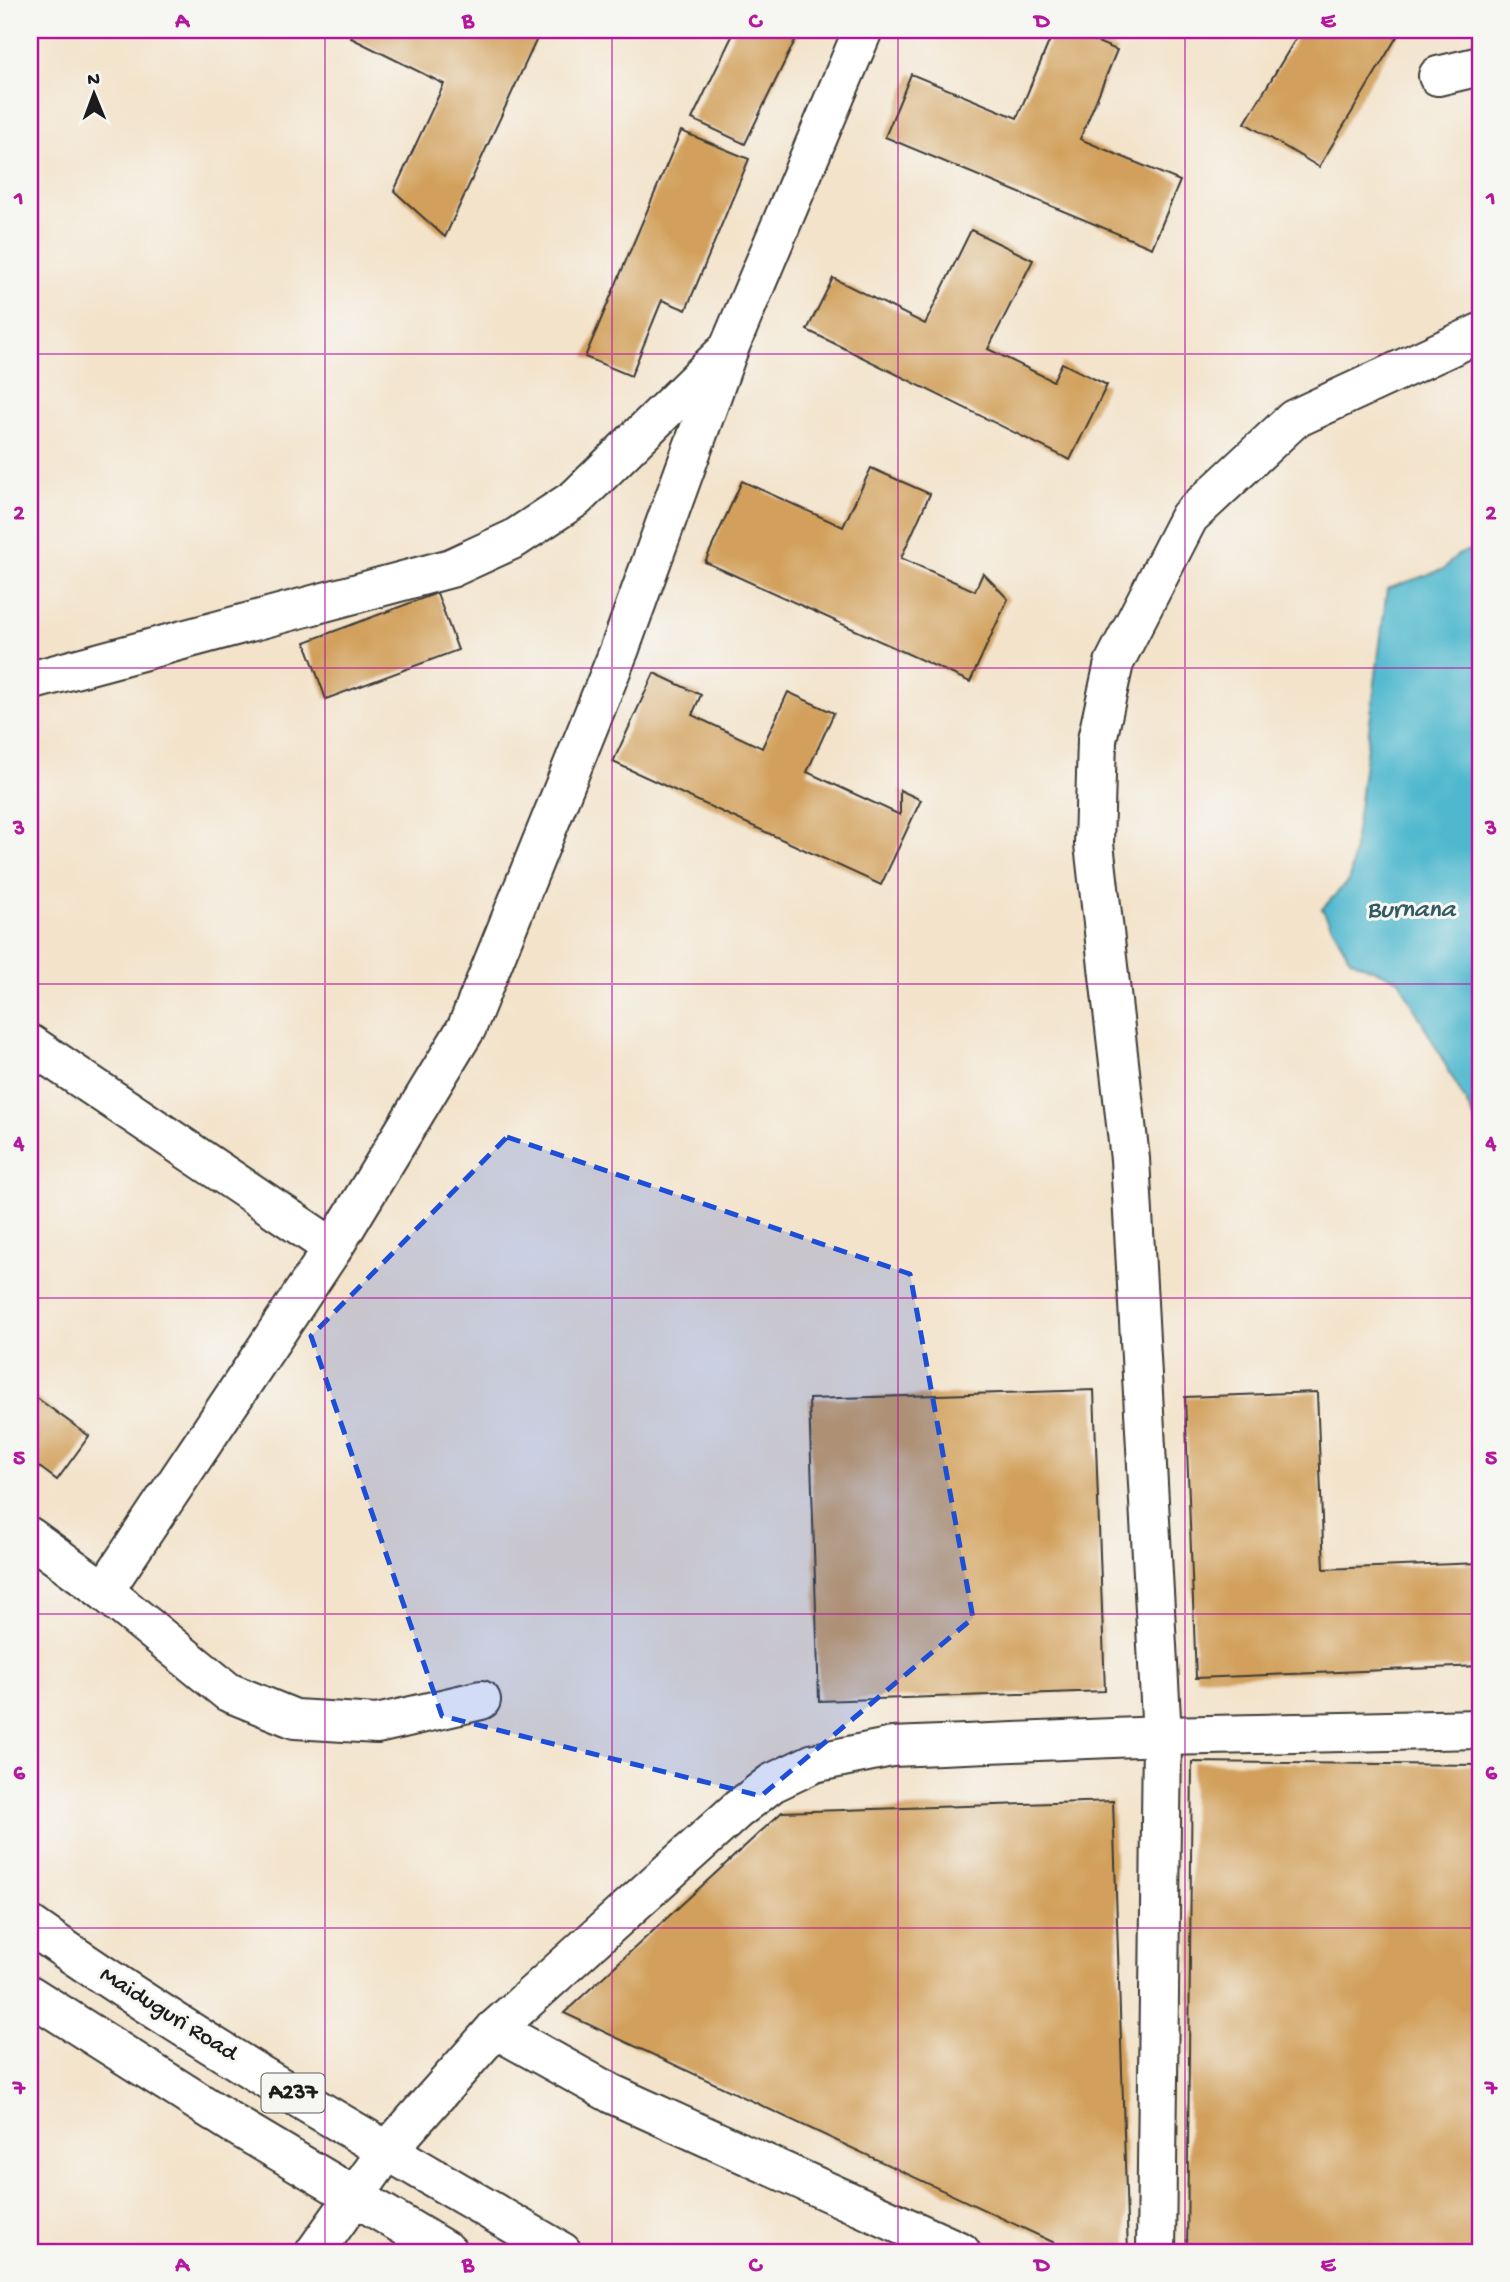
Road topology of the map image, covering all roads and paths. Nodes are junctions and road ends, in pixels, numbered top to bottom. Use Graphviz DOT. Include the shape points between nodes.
graph roads {
  1 [pos="863,30"];
  2 [pos="1480,66"];
  3 [pos="1438,76"];
  4 [pos="1480,333"];
  5 [pos="729,348"];
  6 [pos="30,681"];
  7 [pos="30,1044"];
  8 [pos="333,1248"];
  9 [pos="30,1537"];
  10 [pos="104,1591"];
  11 [pos="481,1700"];
  12 [pos="1480,1729"];
  13 [pos="1162,1736"];
  14 [pos="30,1925"];
  15 [pos="30,1995"];
  16 [pos="495,2029"];
  17 [pos="387,2151"];
  18 [pos="353,2197"];
  19 [pos="315,2252"];
  20 [pos="448,2252"];
  21 [pos="562,2252"];
  22 [pos="961,2252"];
  23 [pos="1156,2252"];
  1 -- 5 [label="main road"];
  2 -- 3 [label="main road"];
  4 -- 13 [label="main road" via="1294,419 1189,517 1114,663 1097,740 1094,844 1130,1159"];
  5 -- 6 [label="main road" via="576,498 514,538 451,568"];
  5 -- 8 [label="main road" via="619,651 467,1027"];
  7 -- 8 [label="main road"];
  8 -- 10 [label="main road"];
  9 -- 10 [label="main road"];
  10 -- 11 [label="main road" via="228,1692 295,1719 377,1724"];
  12 -- 13 [label="main road"];
  13 -- 16 [label="main road" via="892,1747 814,1763 772,1783 737,1810"];
  13 -- 23 [label="main road"];
  14 -- 17 [label="main road, Maiduguri Road / A237" via="94,1970"];
  15 -- 18 [label="main road, A237"];
  16 -- 17 [label="main road"];
  16 -- 22 [label="main road" via="612,2094"];
  17 -- 18 [label="main road"];
  17 -- 21 [label="main road, Maiduguri Road / A237"];
  18 -- 19 [label="main road"];
  18 -- 20 [label="main road, A237"];
}
